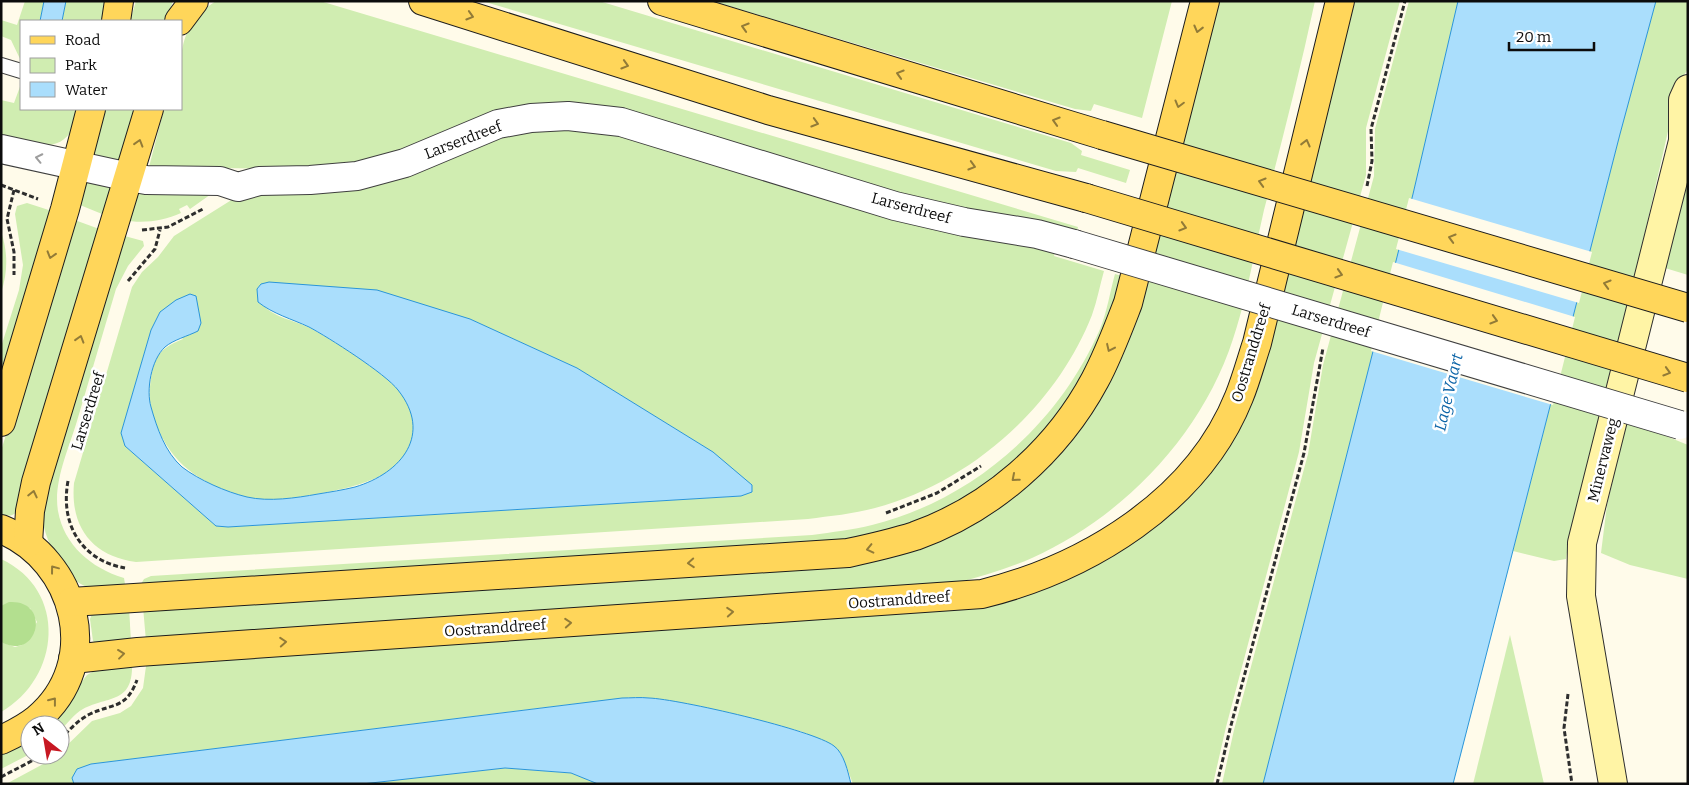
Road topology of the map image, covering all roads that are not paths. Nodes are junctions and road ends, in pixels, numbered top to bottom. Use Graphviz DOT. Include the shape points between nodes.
graph roads {
  1 [pos="120,1"];
  2 [pos="194,1"];
  3 [pos="423,1"];
  4 [pos="662,1"];
  5 [pos="1205,1"];
  6 [pos="1340,1"];
  7 [pos="116,20"];
  8 [pos="180,20"];
  9 [pos="1,65"];
  10 [pos="20,71"];
  11 [pos="1688,89"];
  12 [pos="92,110"];
  13 [pos="149,110"];
  14 [pos="1685,138"];
  15 [pos="1,149"];
  16 [pos="76,166"];
  17 [pos="129,177"];
  18 [pos="1688,308"];
  19 [pos="1688,378"];
  20 [pos="1,422"];
  21 [pos="1684,427"];
  22 [pos="1,529"];
  23 [pos="28,543"];
  24 [pos="71,602"];
  25 [pos="73,659"];
  26 [pos="1,740"];
  27 [pos="1613,784"];
  1 -- 7 [label="main road"];
  2 -- 8 [label="main road"];
  3 -- 19 [label="main road, one-way, bridge" via="768,110 1086,198"];
  18 -- 4 [label="main road, one-way, bridge"];
  5 -- 24 [label="main road, one-way" via="1128,303 1095,381 1068,422 1038,457 1010,482 950,520 916,536 848,554"];
  25 -- 6 [label="main road, Oostranddreef, one-way" via="982,594 1057,570 1096,550 1155,510 1195,469 1239,399 1257,343"];
  9 -- 10 [label="lane"];
  11 -- 14 [label="street, Minervaweg" via="1683,100"];
  12 -- 16 [label="main road"];
  17 -- 13 [label="main road, Larserdreef, one-way"];
  14 -- 27 [label="street, Minervaweg" via="1582,543 1582,596"];
  16 -- 15 [label="street, Larserdreef, one-way"];
  16 -- 17 [label="street, Larserdreef"];
  16 -- 20 [label="main road, one-way"];
  17 -- 21 [label="street, Larserdreef, bridge" via="220,181 238,187 259,181 357,176 405,163 498,124 568,116 621,122 895,206 1074,244"];
  23 -- 17 [label="main road, Larserdreef, one-way" via="36,482"];
  22 -- 23 [label="main road"];
  24 -- 23 [label="main road, one-way" via="45,557"];
  24 -- 25 [label="main road" via="75,632"];
  26 -- 25 [label="main road, one-way" via="39,718 56,697"];
}
